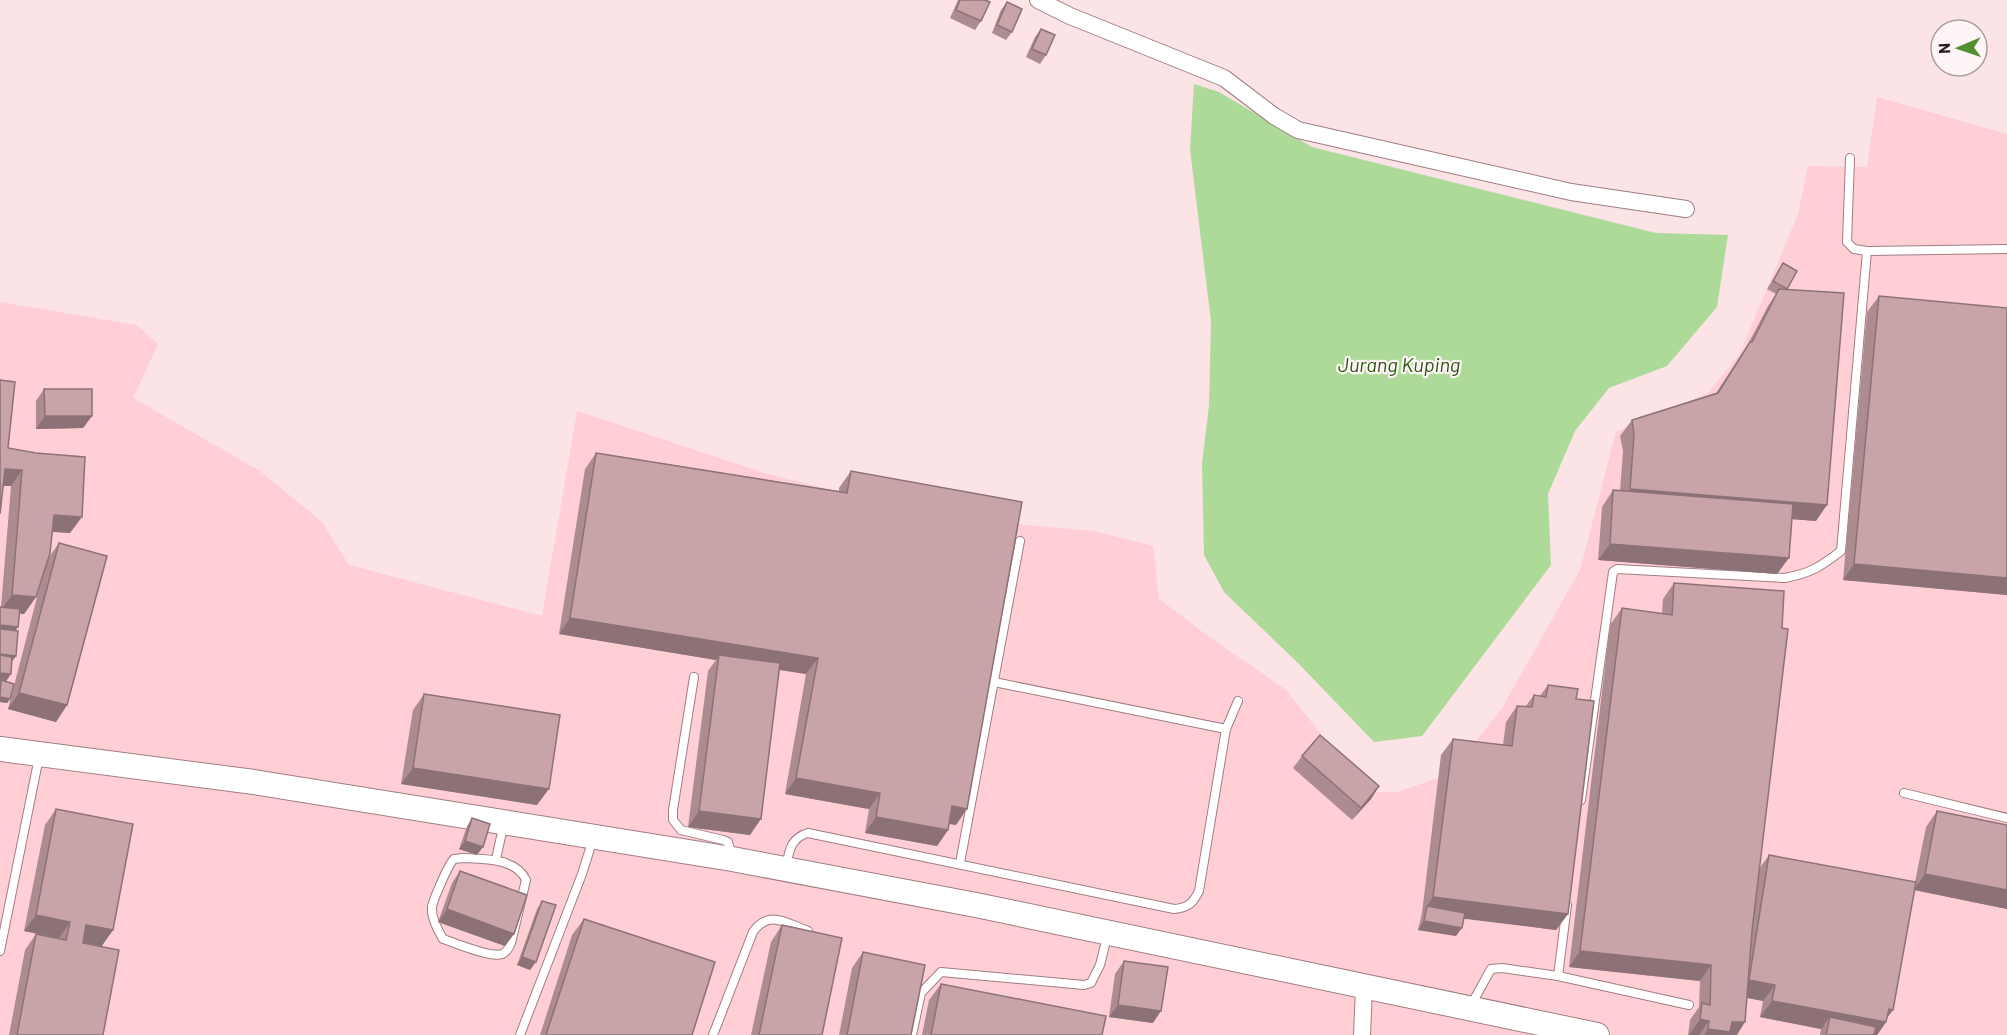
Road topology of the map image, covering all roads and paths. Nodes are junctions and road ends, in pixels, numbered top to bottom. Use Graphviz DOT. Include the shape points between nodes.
graph roads {
  1 [pos="1038,0"];
  2 [pos="1850,158"];
  3 [pos="1686,209"];
  4 [pos="2007,249"];
  5 [pos="1867,251"];
  6 [pos="1020,541"];
  7 [pos="694,677"];
  8 [pos="994,682"];
  9 [pos="1238,701"];
  10 [pos="1226,729"];
  11 [pos="0,749"];
  12 [pos="40,753"];
  13 [pos="1904,793"];
  14 [pos="1580,811"];
  15 [pos="2007,818"];
  16 [pos="504,823"];
  17 [pos="593,837"];
  18 [pos="732,859"];
  19 [pos="496,860"];
  20 [pos="960,863"];
  21 [pos="786,870"];
  22 [pos="1569,894"];
  23 [pos="808,931"];
  24 [pos="1108,933"];
  25 [pos="0,951"];
  26 [pos="1558,976"];
  27 [pos="1364,987"];
  28 [pos="1689,1005"];
  29 [pos="1469,1009"];
  30 [pos="1569,1033"];
  31 [pos="520,1035"];
  32 [pos="712,1035"];
  33 [pos="912,1035"];
  34 [pos="1362,1035"];
  35 [pos="1597,1035"];
  1 -- 3 [label="street" via="1224,78 1274,117 1298,130 1570,192"];
  2 -- 5 [label="lane" via="1847,242 1854,249"];
  4 -- 5 [label="lane"];
  5 -- 14 [label="lane" via="1841,551 1807,574 1785,578 1613,572"];
  6 -- 8 [label="lane"];
  7 -- 18 [label="lane" via="673,820 681,830 728,842"];
  8 -- 10 [label="lane"];
  8 -- 20 [label="lane"];
  9 -- 10 [label="lane"];
  10 -- 20 [label="lane" via="1199,891 1194,902 1185,908 1174,909"];
  11 -- 12 [label="street"];
  12 -- 16 [label="street" via="254,782"];
  12 -- 25 [label="lane"];
  13 -- 15 [label="lane"];
  16 -- 17 [label="street"];
  16 -- 19 [label="lane"];
  17 -- 18 [label="street"];
  17 -- 31 [label="lane"];
  18 -- 21 [label="street"];
  19 -- 19 [label="lane" via="520,871 526,880 509,950 493,955 442,939 432,907 450,862 464,858"];
  20 -- 21 [label="lane" via="808,833 799,835 789,847"];
  21 -- 24 [label="street"];
  22 -- 26 [label="lane"];
  23 -- 32 [label="lane" via="772,919 758,924"];
  24 -- 27 [label="street"];
  24 -- 33 [label="lane" via="1092,983 1084,985 941,972 921,993"];
  26 -- 28 [label="lane"];
  26 -- 29 [label="lane" via="1491,969"];
  27 -- 29 [label="street"];
  27 -- 34 [label="street"];
  29 -- 30 [label="street"];
  30 -- 35 [label="street"];
}
